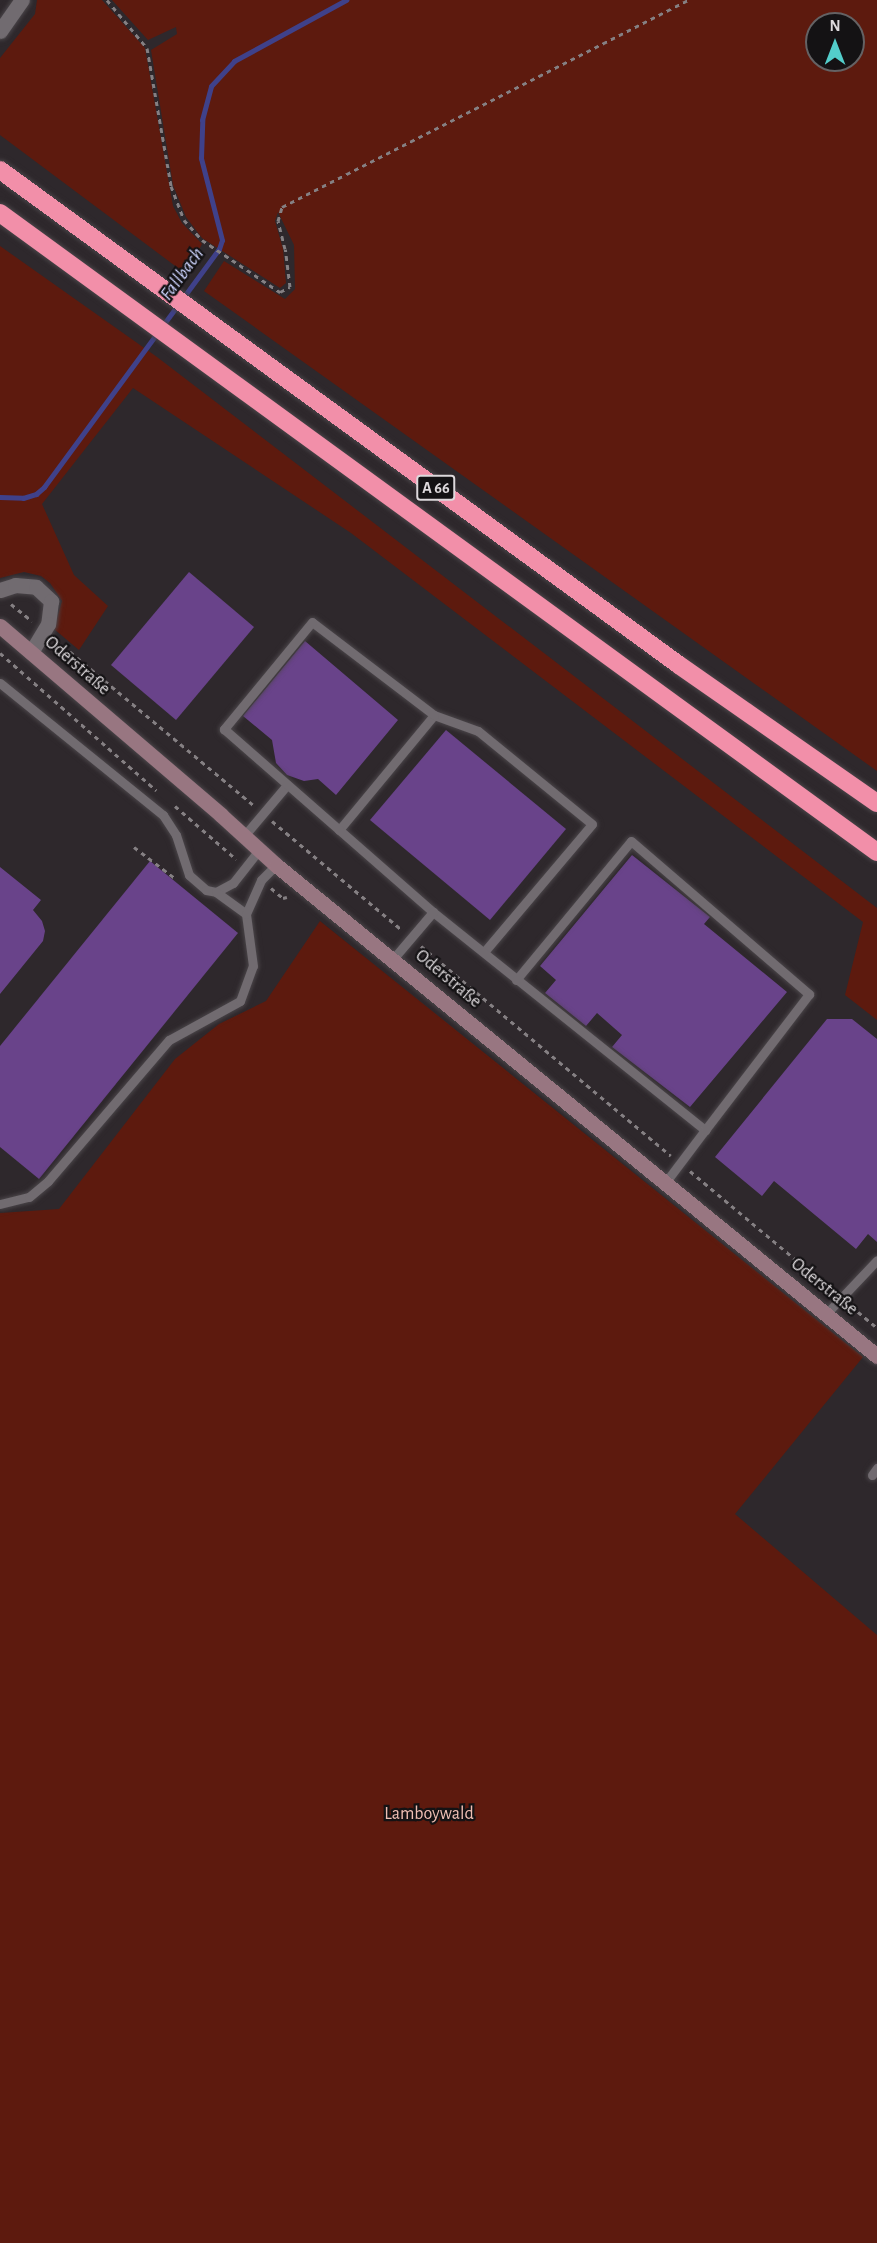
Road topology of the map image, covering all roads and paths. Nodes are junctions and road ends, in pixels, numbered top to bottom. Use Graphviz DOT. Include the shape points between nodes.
graph roads {
  1 [pos="22,0"];
  2 [pos="107,0"];
  3 [pos="689,0"];
  4 [pos="0,31"];
  5 [pos="0,170"];
  6 [pos="0,213"];
  7 [pos="4,596"];
  8 [pos="0,626"];
  9 [pos="44,630"];
  10 [pos="31,652"];
  11 [pos="0,683"];
  12 [pos="434,715"];
  13 [pos="287,785"];
  14 [pos="877,803"];
  15 [pos="263,813"];
  16 [pos="339,830"];
  17 [pos="244,836"];
  18 [pos="134,847"];
  19 [pos="259,850"];
  20 [pos="877,852"];
  21 [pos="276,865"];
  22 [pos="177,880"];
  23 [pos="216,892"];
  24 [pos="433,912"];
  25 [pos="246,914"];
  26 [pos="412,938"];
  27 [pos="484,952"];
  28 [pos="393,959"];
  29 [pos="516,980"];
  30 [pos="705,1130"];
  31 [pos="680,1163"];
  32 [pos="665,1183"];
  33 [pos="0,1204"];
  34 [pos="877,1260"];
  35 [pos="840,1297"];
  36 [pos="826,1314"];
  37 [pos="877,1328"];
  38 [pos="877,1356"];
  1 -- 4 [label="street"];
  2 -- 3 [label="path" via="147,48 176,203 184,220 202,240 280,292 290,287 278,221 282,207"];
  5 -- 14 [label="highway, A 66" via="679,665"];
  6 -- 20 [label="highway, A 66"];
  7 -- 9 [label="path"];
  7 -- 9 [label="street" via="15,585 45,592 52,611"];
  8 -- 10 [label="street, Oderstraße"];
  9 -- 10 [label="street"];
  9 -- 15 [label="path"];
  10 -- 17 [label="street, Oderstraße"];
  11 -- 23 [label="lane" via="163,815 176,835 189,875 206,890"];
  12 -- 13 [label="lane" via="312,622 224,729"];
  12 -- 16 [label="lane"];
  12 -- 27 [label="lane" via="478,731 592,824"];
  13 -- 15 [label="lane"];
  13 -- 16 [label="lane"];
  15 -- 17 [label="lane"];
  15 -- 26 [label="path"];
  16 -- 24 [label="lane"];
  17 -- 19 [label="street, Oderstraße"];
  18 -- 22 [label="path"];
  19 -- 21 [label="street, Oderstraße"];
  19 -- 23 [label="lane" via="238,879"];
  21 -- 25 [label="lane" via="261,880"];
  21 -- 28 [label="street, Oderstraße"];
  23 -- 25 [label="lane"];
  24 -- 26 [label="lane"];
  24 -- 27 [label="lane"];
  25 -- 33 [label="lane" via="253,966 240,1001 169,1040 48,1180 29,1197"];
  26 -- 28 [label="lane"];
  26 -- 31 [label="path"];
  27 -- 29 [label="lane"];
  28 -- 32 [label="street, Oderstraße"];
  29 -- 30 [label="lane"];
  29 -- 30 [label="lane" via="631,841 809,994"];
  30 -- 31 [label="lane"];
  31 -- 32 [label="lane"];
  31 -- 35 [label="path"];
  32 -- 36 [label="street, Oderstraße"];
  34 -- 35 [label="lane"];
  35 -- 36 [label="lane"];
  35 -- 37 [label="path"];
  36 -- 38 [label="street, Oderstraße"];
}
